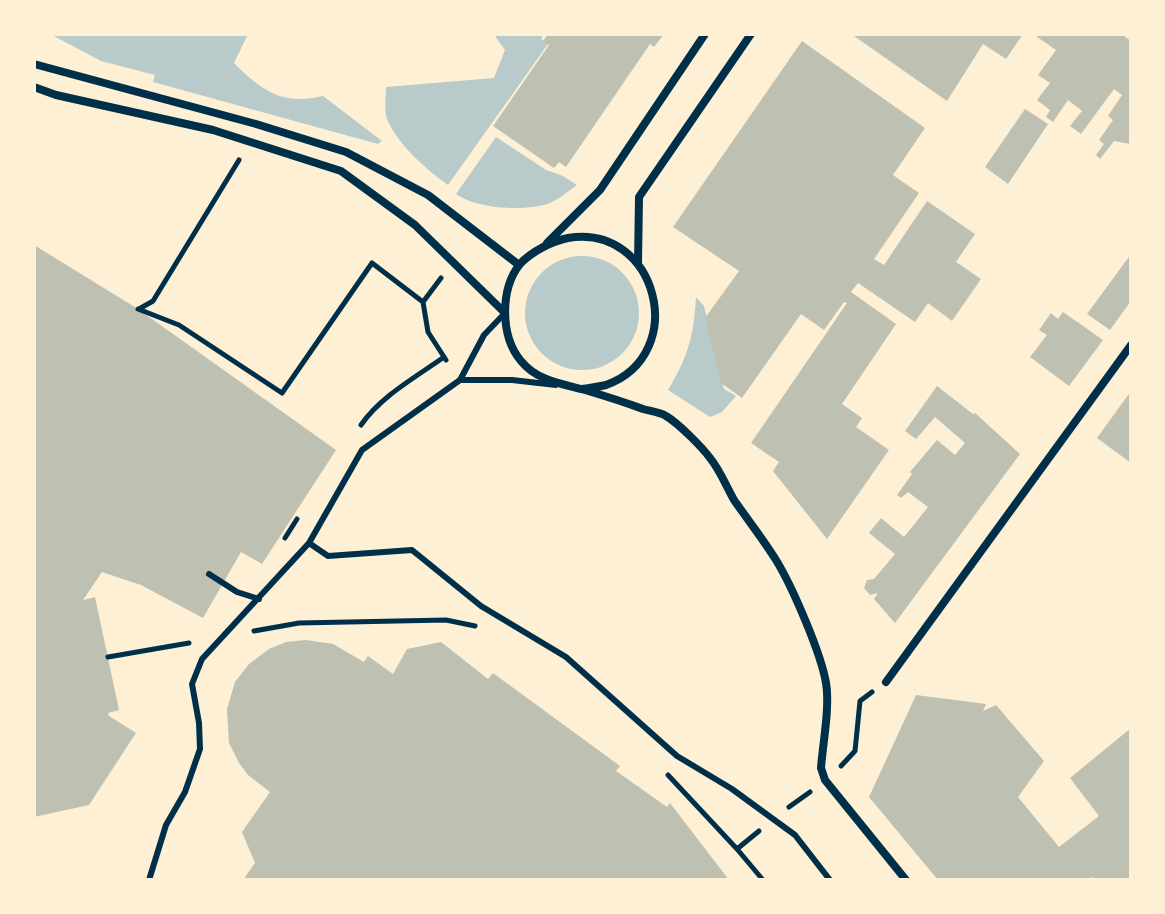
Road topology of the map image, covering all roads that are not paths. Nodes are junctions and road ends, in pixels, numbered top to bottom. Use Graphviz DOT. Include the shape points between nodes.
graph roads {
  1 [pos="705,34"];
  2 [pos="751,34"];
  3 [pos="34,64"];
  4 [pos="34,87"];
  5 [pos="544,246"];
  6 [pos="638,263"];
  7 [pos="519,265"];
  8 [pos="505,313"];
  9 [pos="1131,345"];
  10 [pos="460,380"];
  11 [pos="557,386"];
  12 [pos="582,389"];
  13 [pos="309,543"];
  14 [pos="209,574"];
  15 [pos="259,599"];
  16 [pos="886,682"];
  17 [pos="149,880"];
  18 [pos="830,880"];
  19 [pos="906,880"];
  1 -- 5 [label="street" via="600,190"];
  2 -- 6 [label="street" via="639,197"];
  3 -- 7 [label="street" via="346,152 428,195"];
  4 -- 8 [label="street" via="213,130 341,171 415,225"];
  5 -- 6 [label="street" via="568,238 594,238 618,247"];
  5 -- 7 [label="street"];
  6 -- 12 [label="street" via="651,284 656,308 649,344 627,373 606,385"];
  7 -- 8 [label="street"];
  8 -- 10 [label="lane" via="484,335"];
  8 -- 11 [label="street" via="507,334 522,363"];
  9 -- 16 [label="street"];
  10 -- 11 [label="lane"];
  10 -- 13 [label="lane" via="362,450"];
  11 -- 12 [label="street"];
  12 -- 19 [label="street" via="665,416 711,458 776,561 810,633 826,682 821,768 825,780"];
  13 -- 15 [label="lane"];
  13 -- 18 [label="lane" via="328,556 412,550 481,606 566,657 677,756 795,835"];
  14 -- 15 [label="lane"];
  15 -- 17 [label="lane" via="202,659 192,684 200,749 166,825"];
}
